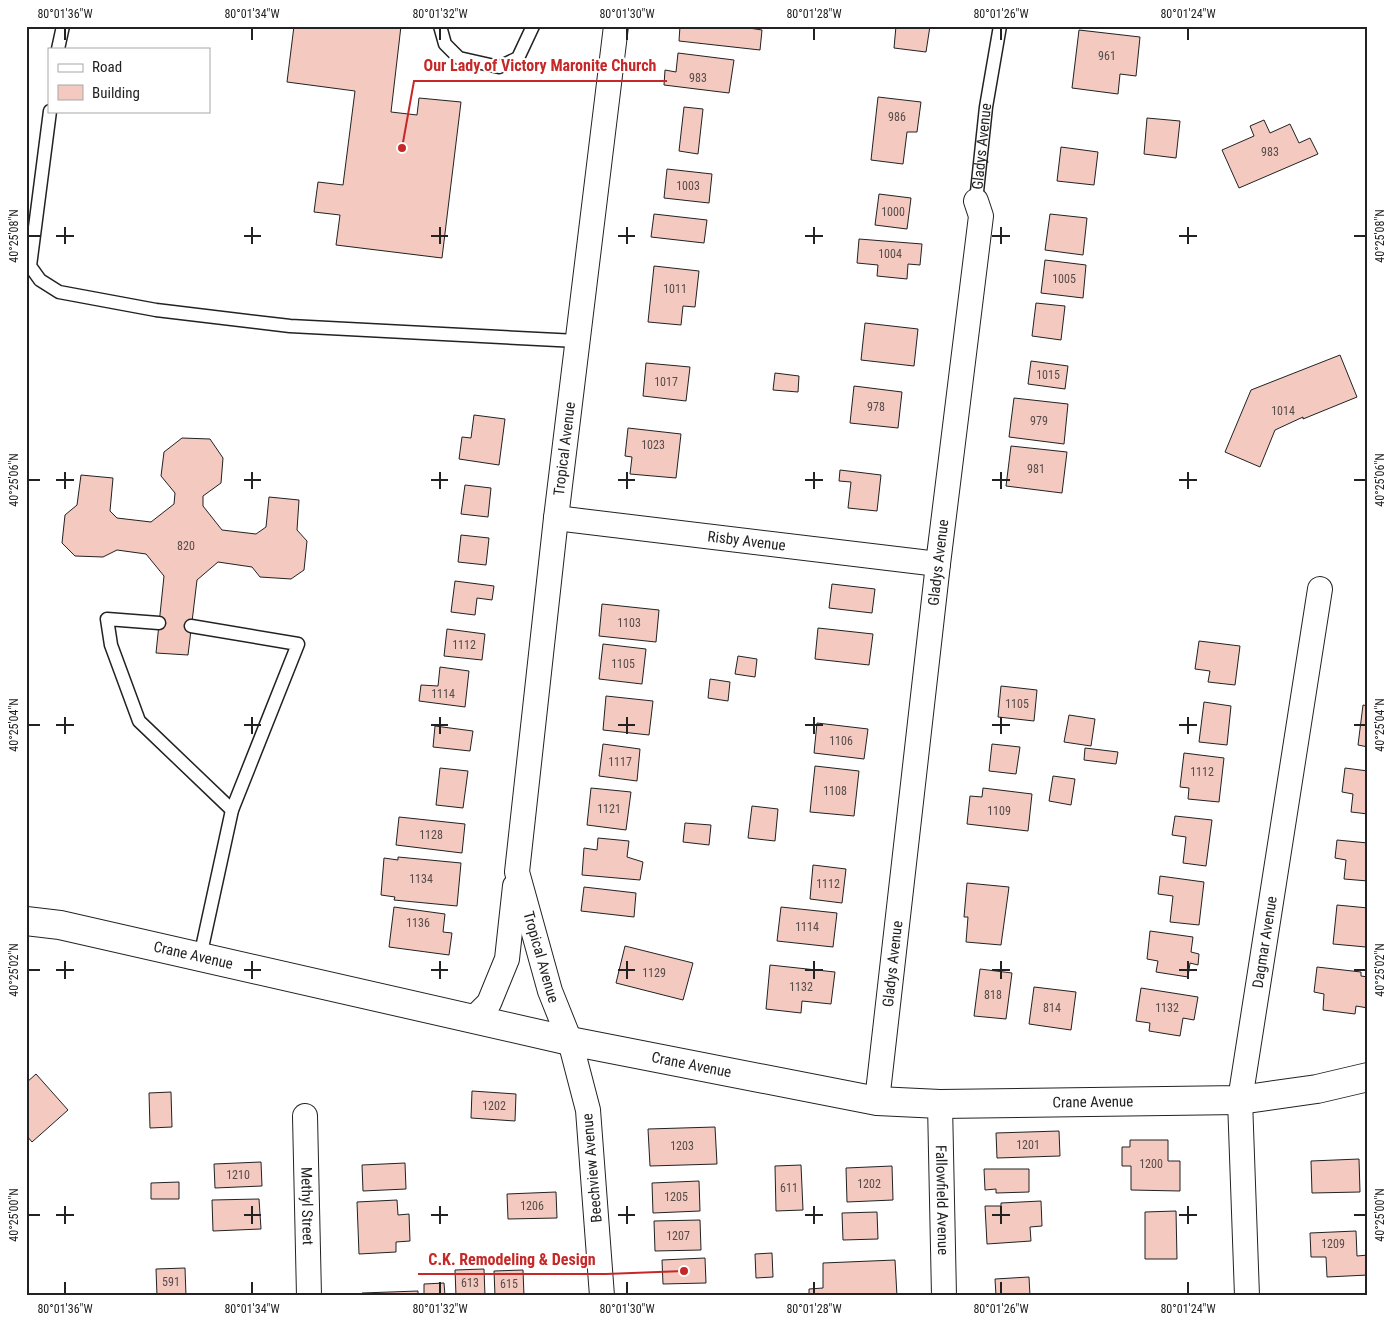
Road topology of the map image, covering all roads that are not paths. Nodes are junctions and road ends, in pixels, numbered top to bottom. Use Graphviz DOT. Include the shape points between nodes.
graph roads {
  1 [pos="63,26"];
  2 [pos="440,26"];
  3 [pos="533,26"];
  4 [pos="616,26"];
  5 [pos="1000,26"];
  6 [pos="58,48"];
  7 [pos="50,112"];
  8 [pos="976,201"];
  9 [pos="577,341"];
  10 [pos="556,518"];
  11 [pos="938,564"];
  12 [pos="1320,589"];
  13 [pos="160,622"];
  14 [pos="192,626"];
  15 [pos="232,810"];
  16 [pos="517,872"];
  17 [pos="26,921"];
  18 [pos="200,958"];
  19 [pos="472,1020"];
  20 [pos="570,1041"];
  21 [pos="1368,1077"];
  22 [pos="1240,1100"];
  23 [pos="877,1101"];
  24 [pos="940,1104"];
  25 [pos="305,1116"];
  26 [pos="309,1296"];
  27 [pos="602,1296"];
  28 [pos="944,1296"];
  29 [pos="1247,1296"];
  1 -- 6 [label="lane"];
  2 -- 3 [label="lane" via="445,44 459,58 499,67 518,58"];
  4 -- 9 [label="street, Tropical Avenue"];
  5 -- 8 [label="lane, Gladys Avenue" via="986,107"];
  7 -- 9 [label="lane" via="30,266 40,280 59,292 156,310 290,326"];
  8 -- 11 [label="street, Gladys Avenue" via="981,216"];
  9 -- 10 [label="street, Tropical Avenue"];
  10 -- 11 [label="street, Risby Avenue"];
  10 -- 16 [label="street, Tropical Avenue"];
  11 -- 23 [label="street, Gladys Avenue"];
  12 -- 22 [label="street, Dagmar Avenue"];
  13 -- 15 [label="lane" via="107,619 111,645 139,721"];
  14 -- 15 [label="lane" via="298,644"];
  15 -- 18 [label="lane"];
  16 -- 19 [label="street, Tropical Avenue" via="507,959 488,1003"];
  16 -- 20 [label="street, Tropical Avenue" via="550,991"];
  17 -- 18 [label="street, Crane Avenue" via="60,925"];
  18 -- 19 [label="street, Crane Avenue"];
  19 -- 20 [label="street, Crane Avenue"];
  20 -- 23 [label="street, Crane Avenue"];
  20 -- 27 [label="street, Beechview Avenue" via="588,1110"];
  21 -- 22 [label="street, Crane Avenue" via="1317,1089"];
  22 -- 24 [label="street, Crane Avenue"];
  22 -- 29 [label="street, Dagmar Avenue"];
  23 -- 24 [label="street, Crane Avenue"];
  24 -- 28 [label="street, Fallowfield Avenue"];
  25 -- 26 [label="street, Methyl Street"];
}
